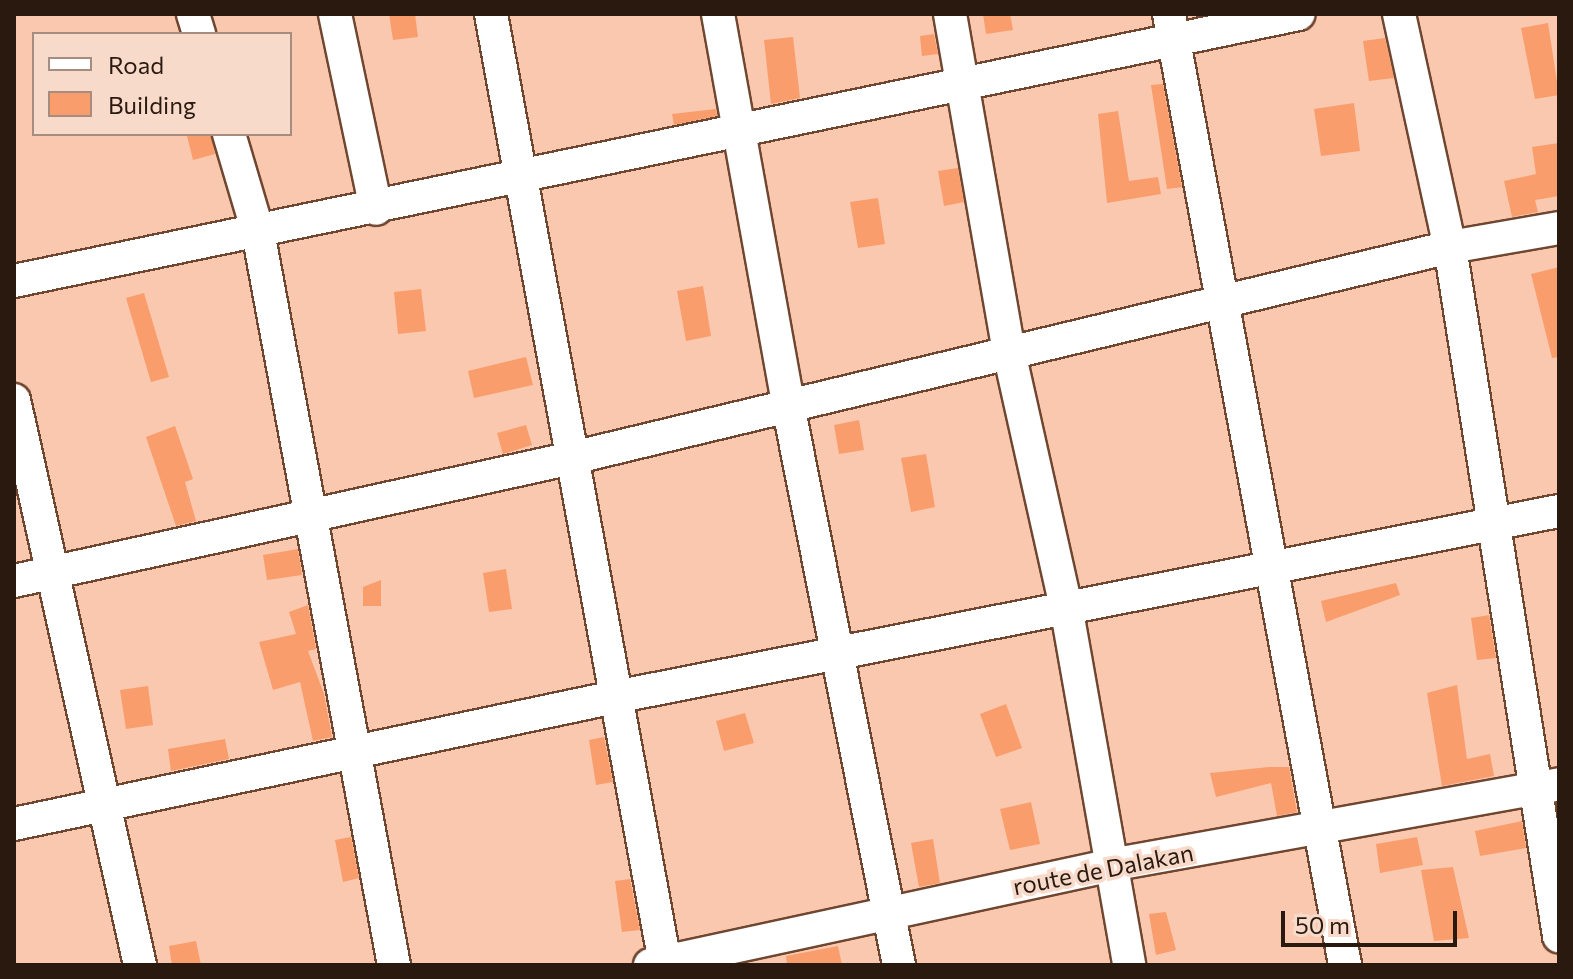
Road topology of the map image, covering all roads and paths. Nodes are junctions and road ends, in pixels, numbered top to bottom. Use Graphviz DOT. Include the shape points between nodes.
graph roads {
  1 [pos="335,14"];
  2 [pos="491,14"];
  3 [pos="718,14"];
  4 [pos="950,14"];
  5 [pos="1299,14"];
  6 [pos="1399,14"];
  7 [pos="1170,27"];
  8 [pos="962,86"];
  9 [pos="742,128"];
  10 [pos="230,136"];
  11 [pos="524,178"];
  12 [pos="376,209"];
  13 [pos="1559,228"];
  14 [pos="258,232"];
  15 [pos="1450,247"];
  16 [pos="14,281"];
  17 [pos="1220,305"];
  18 [pos="1009,352"];
  19 [pos="14,400"];
  20 [pos="788,405"];
  21 [pos="572,458"];
  22 [pos="1559,511"];
  23 [pos="309,514"];
  24 [pos="1494,524"];
  25 [pos="1268,567"];
  26 [pos="51,574"];
  27 [pos="14,581"];
  28 [pos="1066,606"];
  29 [pos="838,656"];
  30 [pos="615,697"];
  31 [pos="358,754"];
  32 [pos="1546,787"];
  33 [pos="104,805"];
  34 [pos="14,824"];
  35 [pos="1316,829"];
  36 [pos="1111,865"];
  37 [pos="890,914"];
  38 [pos="1559,936"];
  39 [pos="670,963"];
  40 [pos="140,965"];
  41 [pos="394,965"];
  42 [pos="899,965"];
  43 [pos="1129,965"];
  44 [pos="1345,965"];
  1 -- 12 [label="street"];
  2 -- 11 [label="street"];
  3 -- 9 [label="street"];
  4 -- 8 [label="street"];
  5 -- 7 [label="street"];
  6 -- 15 [label="street"];
  7 -- 8 [label="street"];
  7 -- 17 [label="street"];
  8 -- 9 [label="street"];
  8 -- 18 [label="street"];
  9 -- 11 [label="street"];
  9 -- 20 [label="street"];
  10 -- 14 [label="street"];
  11 -- 12 [label="street"];
  11 -- 21 [label="street"];
  12 -- 14 [label="street"];
  13 -- 15 [label="street"];
  14 -- 16 [label="street"];
  14 -- 23 [label="street"];
  15 -- 17 [label="street"];
  15 -- 24 [label="street"];
  17 -- 18 [label="street"];
  17 -- 25 [label="street"];
  18 -- 20 [label="street"];
  18 -- 28 [label="street"];
  19 -- 26 [label="street"];
  20 -- 21 [label="street"];
  20 -- 29 [label="street"];
  21 -- 23 [label="street"];
  21 -- 30 [label="street"];
  22 -- 24 [label="street"];
  23 -- 26 [label="street"];
  23 -- 31 [label="street"];
  24 -- 25 [label="street"];
  24 -- 32 [label="street"];
  25 -- 28 [label="street"];
  25 -- 35 [label="street"];
  26 -- 27 [label="street"];
  26 -- 33 [label="street"];
  28 -- 29 [label="street"];
  28 -- 36 [label="street"];
  29 -- 30 [label="street"];
  29 -- 37 [label="street"];
  30 -- 31 [label="street"];
  30 -- 39 [label="street"];
  31 -- 33 [label="street"];
  31 -- 41 [label="street"];
  32 -- 35 [label="street, route de Dalakan"];
  32 -- 38 [label="street"];
  33 -- 34 [label="street"];
  33 -- 40 [label="street"];
  35 -- 36 [label="street, route de Dalakan"];
  35 -- 44 [label="street"];
  36 -- 37 [label="street, route de Dalakan"];
  36 -- 43 [label="street"];
  37 -- 39 [label="street, route de Dalakan"];
  37 -- 42 [label="street"];
}
